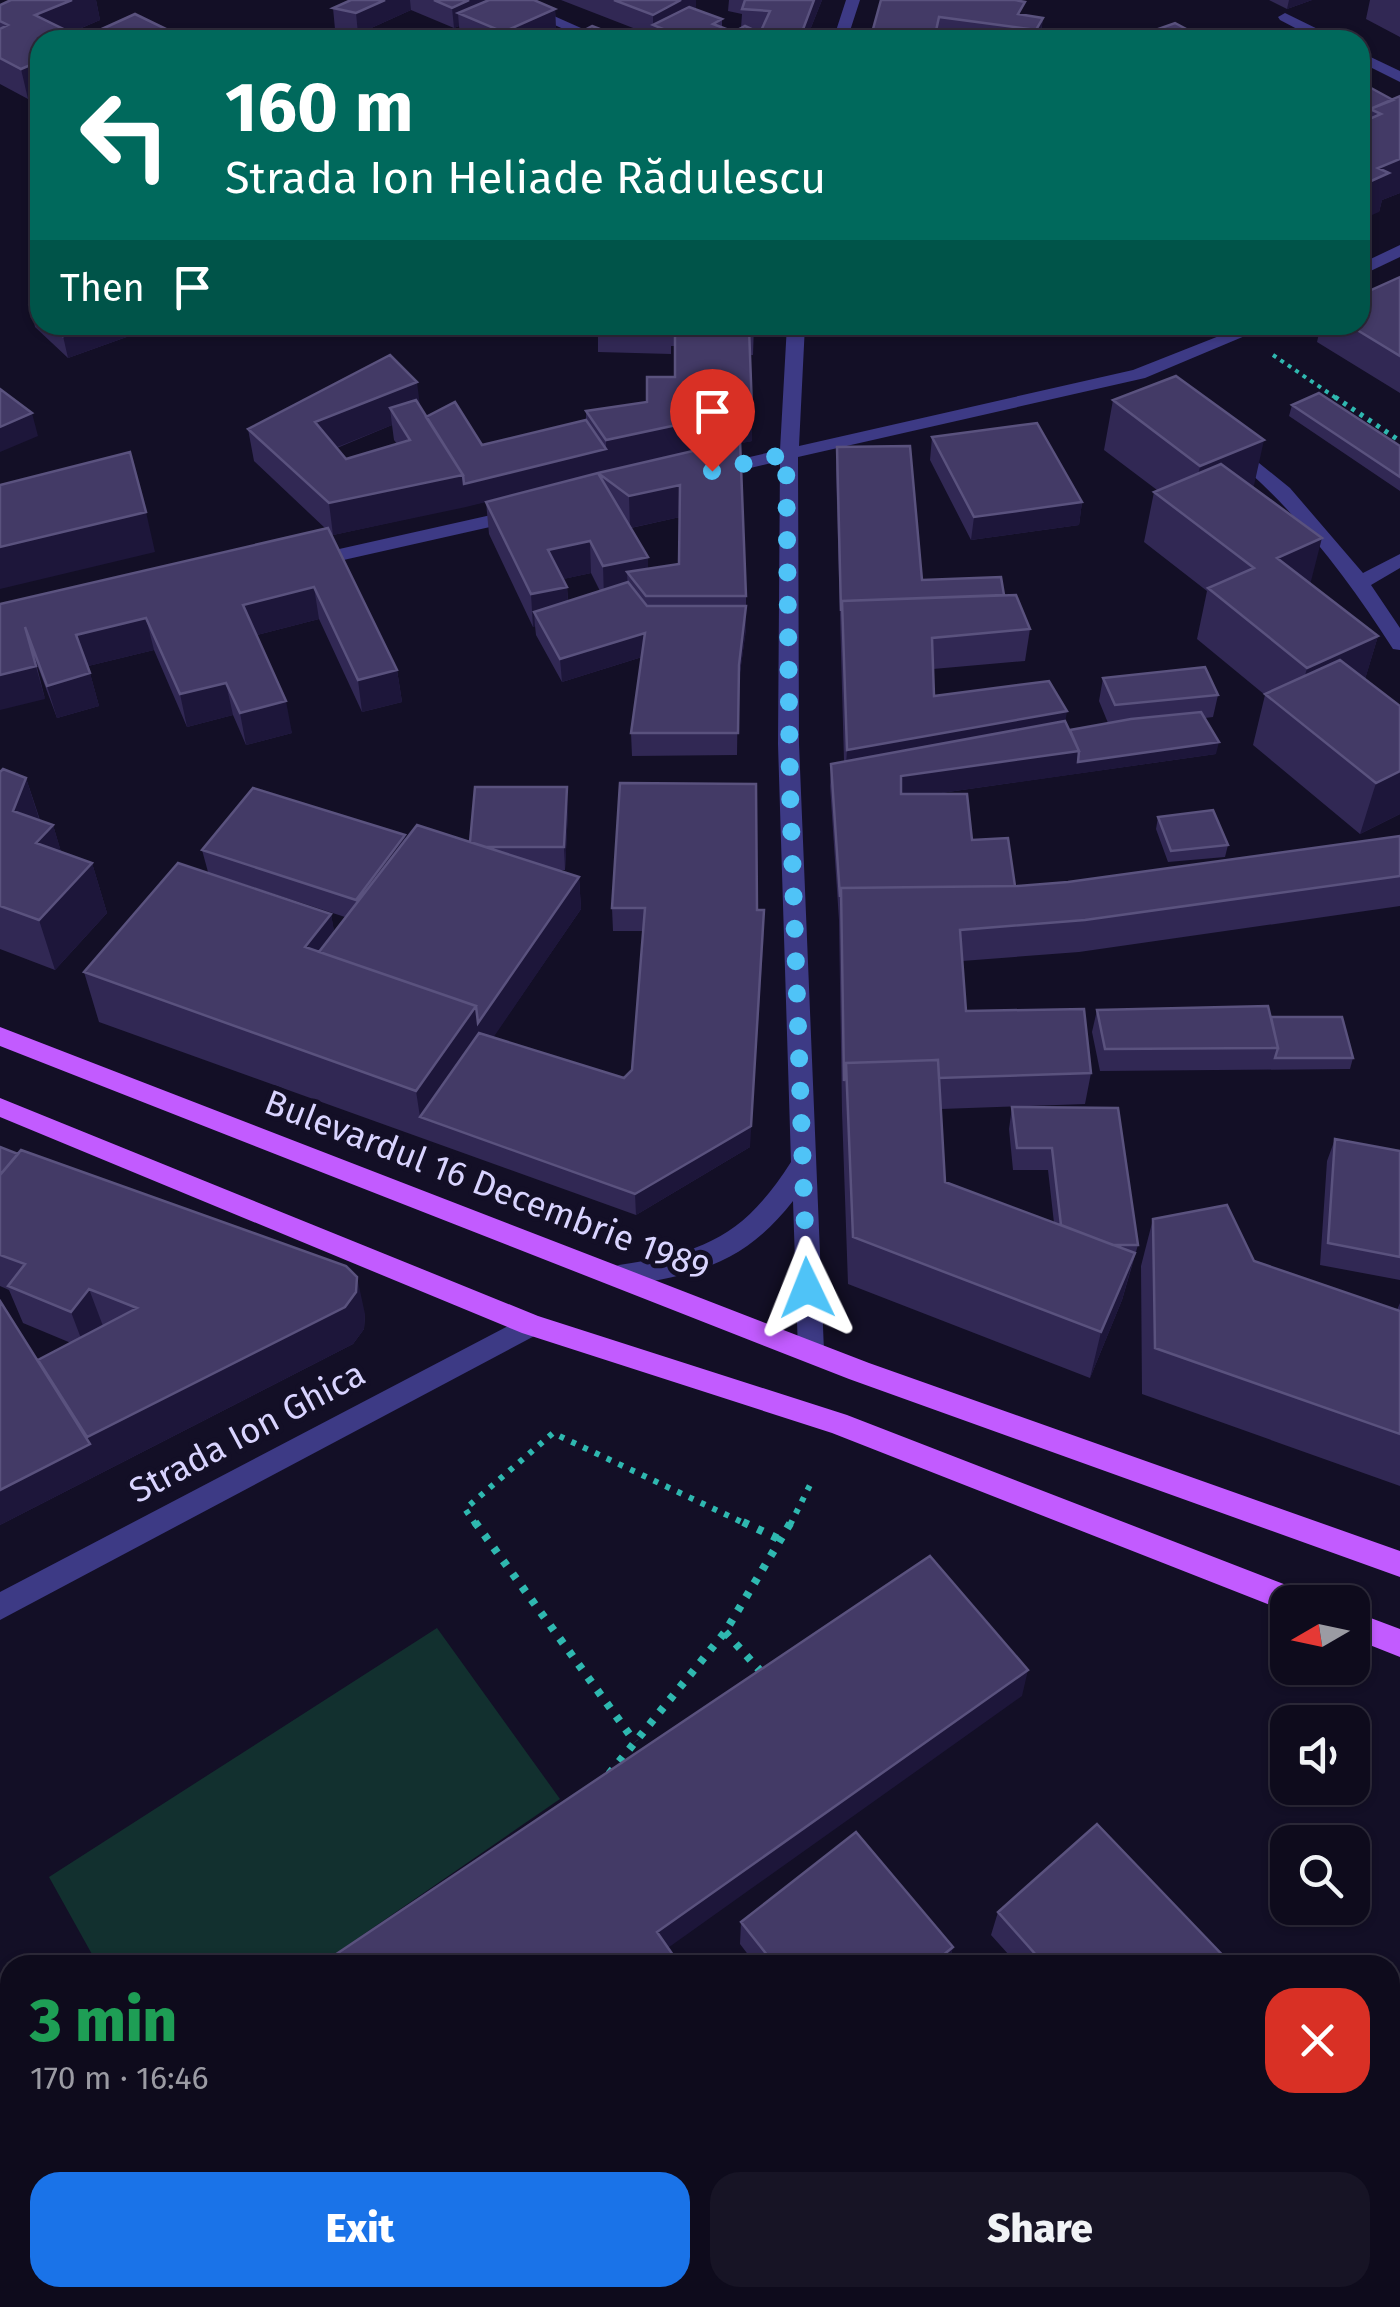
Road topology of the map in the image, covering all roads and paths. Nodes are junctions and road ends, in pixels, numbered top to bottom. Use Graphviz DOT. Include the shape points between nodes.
graph roads {
  1 [pos="506,0"];
  2 [pos="853,0"];
  3 [pos="1286,17"];
  4 [pos="577,30"];
  5 [pos="843,30"];
  6 [pos="1310,30"];
  7 [pos="1370,61"];
  8 [pos="1400,77"];
  9 [pos="1400,250"];
  10 [pos="1370,266"];
  11 [pos="795,335"];
  12 [pos="1244,335"];
  13 [pos="1216,434"];
  14 [pos="1400,441"];
  15 [pos="786,454"];
  16 [pos="690,476"];
  17 [pos="537,510"];
  18 [pos="1400,560"];
  19 [pos="288,566"];
  20 [pos="1362,582"];
  21 [pos="1400,644"];
  22 [pos="0,1036"];
  23 [pos="0,1106"];
  24 [pos="804,1163"];
  25 [pos="618,1276"];
  26 [pos="531,1325"];
  27 [pos="811,1351"];
  28 [pos="812,1481"];
  29 [pos="781,1540"];
  30 [pos="1400,1564"];
  31 [pos="1270,1591"];
  32 [pos="0,1607"];
  33 [pos="1370,1631"];
  34 [pos="725,1632"];
  35 [pos="1400,1643"];
  36 [pos="774,1686"];
  37 [pos="635,1742"];
  38 [pos="603,1781"];
  1 -- 4 [label="street"];
  2 -- 5 [label="street"];
  3 -- 6 [label="street"];
  7 -- 8 [label="street"];
  9 -- 10 [label="street"];
  11 -- 15 [label="street"];
  12 -- 14 [label="path"];
  12 -- 15 [label="street" via="1146,380"];
  13 -- 20 [label="street" via="1314,519"];
  15 -- 16 [label="street"];
  15 -- 24 [label="street"];
  17 -- 19 [label="street"];
  18 -- 20 [label="street"];
  20 -- 21 [label="street"];
  22 -- 25 [label="main road, Bulevardul 16 Decembrie 1989"];
  23 -- 26 [label="main road"];
  24 -- 25 [label="street" via="780,1204 722,1254"];
  24 -- 27 [label="street"];
  25 -- 27 [label="main road, Bulevardul 16 Decembrie 1989"];
  26 -- 31 [label="main road" via="837,1423"];
  26 -- 32 [label="street, Strada Ion Ghica"];
  27 -- 30 [label="main road, Bulevardul 16 Decembrie 1989"];
  28 -- 29 [label="path"];
  29 -- 34 [label="path"];
  29 -- 37 [label="path" via="553,1434 465,1509"];
  33 -- 35 [label="main road"];
  34 -- 36 [label="path"];
  34 -- 37 [label="path"];
  37 -- 38 [label="path"];
}
